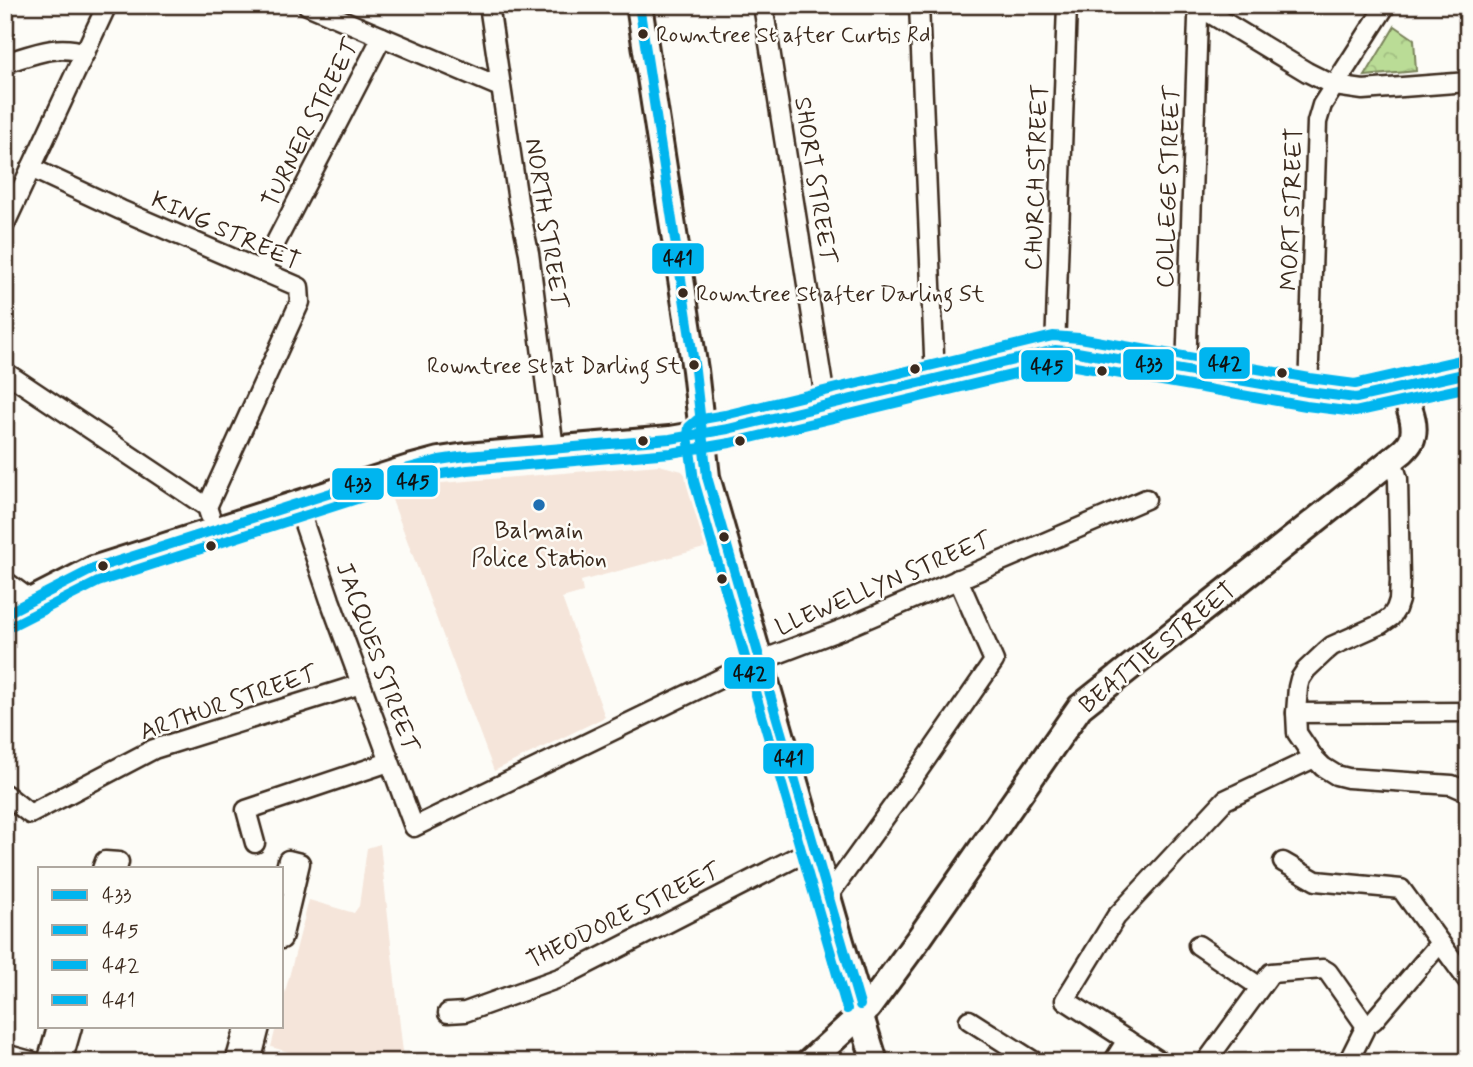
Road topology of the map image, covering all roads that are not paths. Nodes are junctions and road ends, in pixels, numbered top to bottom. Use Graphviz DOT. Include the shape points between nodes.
graph roads {
  1 [pos="107,5"];
  2 [pos="307,5"];
  3 [pos="489,5"];
  4 [pos="639,5"];
  5 [pos="763,5"];
  6 [pos="919,5"];
  7 [pos="1067,5"];
  8 [pos="1385,5"];
  9 [pos="1200,6"];
  10 [pos="382,37"];
  11 [pos="85,53"];
  12 [pos="5,63"];
  13 [pos="1468,82"];
  14 [pos="1335,86"];
  15 [pos="500,88"];
  16 [pos="31,168"];
  17 [pos="5,224"];
  18 [pos="262,270"];
  19 [pos="1055,350"];
  20 [pos="1186,371"];
  21 [pos="5,372"];
  22 [pos="1468,373"];
  23 [pos="935,378"];
  24 [pos="1402,388"];
  25 [pos="1308,392"];
  26 [pos="826,405"];
  27 [pos="702,433"];
  28 [pos="555,449"];
  29 [pos="1392,460"];
  30 [pos="1146,499"];
  31 [pos="297,503"];
  32 [pos="211,519"];
  33 [pos="958,579"];
  34 [pos="5,581"];
  35 [pos="31,600"];
  36 [pos="5,614"];
  37 [pos="760,661"];
  38 [pos="361,684"];
  39 [pos="1468,712"];
  40 [pos="1296,713"];
  41 [pos="1314,758"];
  42 [pos="389,762"];
  43 [pos="1468,792"];
  44 [pos="5,794"];
  45 [pos="414,827"];
  46 [pos="255,843"];
  47 [pos="814,848"];
  48 [pos="1283,862"];
  49 [pos="103,867"];
  50 [pos="118,867"];
  51 [pos="284,876"];
  52 [pos="828,897"];
  53 [pos="284,925"];
  54 [pos="1440,943"];
  55 [pos="1198,945"];
  56 [pos="1265,980"];
  57 [pos="1468,981"];
  58 [pos="448,1013"];
  59 [pos="862,1014"];
  60 [pos="969,1020"];
  61 [pos="1366,1026"];
  62 [pos="57,1028"];
  63 [pos="72,1028"];
  64 [pos="245,1028"];
  65 [pos="260,1028"];
  66 [pos="1127,1040"];
  67 [pos="5,1054"];
  68 [pos="34,1062"];
  69 [pos="47,1062"];
  70 [pos="62,1062"];
  71 [pos="235,1062"];
  72 [pos="251,1062"];
  73 [pos="809,1062"];
  74 [pos="875,1062"];
  75 [pos="1035,1062"];
  76 [pos="1113,1062"];
  77 [pos="1161,1062"];
  78 [pos="1206,1062"];
  79 [pos="1348,1062"];
  1 -- 11 [label="street"];
  2 -- 10 [label="street"];
  3 -- 15 [label="street, NORTH STREET"];
  4 -- 27 [label="street"];
  5 -- 26 [label="street, SHORT STREET"];
  6 -- 23 [label="street"];
  7 -- 19 [label="street, CHURCH STREET"];
  8 -- 14 [label="street, MORT STREET"];
  9 -- 14 [label="street"];
  9 -- 20 [label="street, COLLEGE STREET"];
  10 -- 15 [label="street"];
  10 -- 18 [label="street, TURNER STREET"];
  11 -- 12 [label="street" via="73,48 52,49"];
  11 -- 16 [label="street"];
  13 -- 14 [label="street" via="1363,90"];
  14 -- 25 [label="street, MORT STREET" via="1322,105 1317,131"];
  15 -- 28 [label="street, NORTH STREET" via="525,226"];
  16 -- 17 [label="street"];
  16 -- 18 [label="street, KING STREET"];
  18 -- 32 [label="street, KING STREET" via="299,287 300,302"];
  19 -- 20 [label="street"];
  19 -- 23 [label="street"];
  20 -- 25 [label="street"];
  21 -- 32 [label="street"];
  22 -- 24 [label="street"];
  23 -- 26 [label="street"];
  24 -- 25 [label="street" via="1356,398"];
  24 -- 29 [label="street, BEATTIE STREET" via="1413,433"];
  26 -- 27 [label="street"];
  27 -- 28 [label="street"];
  27 -- 37 [label="street" via="707,477"];
  28 -- 31 [label="street" via="439,460"];
  29 -- 40 [label="street" via="1398,479 1396,609 1381,624 1332,646 1306,670 1298,687"];
  29 -- 59 [label="street, BEATTIE STREET" via="1080,708"];
  30 -- 33 [label="street, LLEWELLYN STREET"];
  31 -- 32 [label="street"];
  31 -- 38 [label="street, JACQUES STREET"];
  32 -- 35 [label="street"];
  33 -- 37 [label="street, LLEWELLYN STREET"];
  33 -- 52 [label="street" via="994,661"];
  34 -- 35 [label="street"];
  35 -- 36 [label="street"];
  37 -- 45 [label="street, LLEWELLYN STREET"];
  37 -- 47 [label="street"];
  38 -- 42 [label="street, JACQUES STREET"];
  38 -- 44 [label="street, ARTHUR STREET" via="155,749 30,814"];
  39 -- 40 [label="street"];
  40 -- 41 [label="street" via="1297,733"];
  41 -- 43 [label="street" via="1348,778 1452,785"];
  41 -- 66 [label="street" via="1225,800 1116,917 1065,1000"];
  42 -- 45 [label="street, JACQUES STREET"];
  42 -- 46 [label="street" via="246,810"];
  47 -- 52 [label="street"];
  47 -- 58 [label="street, THEODORE STREET" via="562,977 465,1012"];
  48 -- 54 [label="street" via="1316,881 1401,889"];
  49 -- 50 [label="street" via="105,861 119,862"];
  51 -- 53 [label="street" via="288,860 300,863"];
  52 -- 59 [label="street"];
  54 -- 57 [label="street"];
  54 -- 61 [label="street"];
  55 -- 56 [label="street"];
  56 -- 61 [label="street" via="1323,969"];
  56 -- 78 [label="street"];
  59 -- 73 [label="street, BEATTIE STREET"];
  59 -- 74 [label="street"];
  60 -- 75 [label="street"];
  61 -- 79 [label="street"];
  62 -- 69 [label="street"];
  63 -- 70 [label="street"];
  64 -- 71 [label="street"];
  65 -- 72 [label="street"];
  66 -- 76 [label="street"];
  66 -- 77 [label="street"];
  67 -- 68 [label="street"];
}
